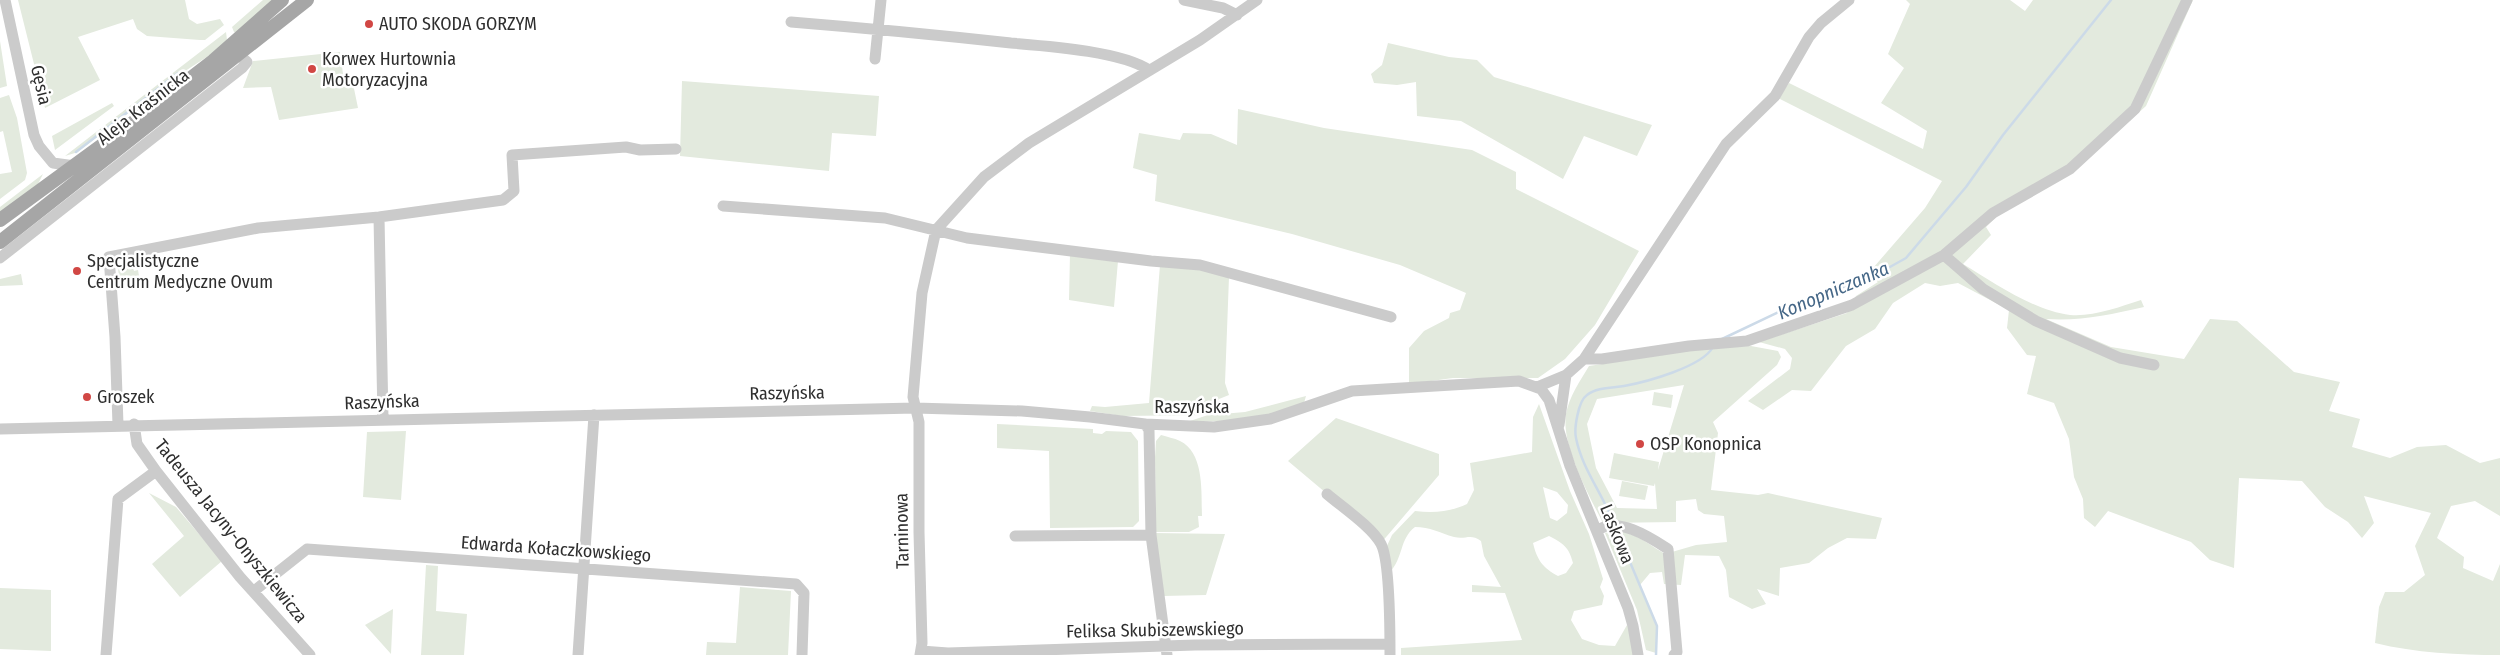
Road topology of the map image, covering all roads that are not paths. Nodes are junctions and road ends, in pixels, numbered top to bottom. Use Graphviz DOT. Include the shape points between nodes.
graph roads {
  1 [pos="282,0"];
  2 [pos="307,0"];
  3 [pos="881,0"];
  4 [pos="1184,0"];
  5 [pos="1257,0"];
  6 [pos="1849,0"];
  7 [pos="2187,0"];
  8 [pos="3,5"];
  9 [pos="1237,15"];
  10 [pos="791,22"];
  11 [pos="880,29"];
  12 [pos="243,59"];
  13 [pos="875,59"];
  14 [pos="1149,70"];
  15 [pos="676,149"];
  16 [pos="52,163"];
  17 [pos="75,166"];
  18 [pos="50,183"];
  19 [pos="724,206"];
  20 [pos="380,217"];
  21 [pos="0,220"];
  22 [pos="936,230"];
  23 [pos="0,242"];
  24 [pos="1944,255"];
  25 [pos="0,258"];
  26 [pos="1391,317"];
  27 [pos="1584,359"];
  28 [pos="2154,365"];
  29 [pos="1566,375"];
  30 [pos="1536,387"];
  31 [pos="915,408"];
  32 [pos="594,415"];
  33 [pos="383,419"];
  34 [pos="134,424"];
  35 [pos="1145,424"];
  36 [pos="118,425"];
  37 [pos="1559,428"];
  38 [pos="0,429"];
  39 [pos="156,471"];
  40 [pos="1327,494"];
  41 [pos="1597,531"];
  42 [pos="1151,535"];
  43 [pos="1015,536"];
  44 [pos="585,568"];
  45 [pos="254,591"];
  46 [pos="1166,650"];
  47 [pos="1390,650"];
  48 [pos="920,653"];
  49 [pos="106,655"];
  50 [pos="310,655"];
  51 [pos="578,655"];
  52 [pos="802,655"];
  53 [pos="1638,655"];
  54 [pos="1674,655"];
  1 -- 17 [label="main road, Aleja Kraśnicka" via="213,61"];
  2 -- 12 [label="main road, Aleja Kraśnicka"];
  3 -- 11 [label="street"];
  4 -- 9 [label="street" via="1223,8"];
  5 -- 9 [label="street"];
  6 -- 27 [label="street" via="1809,37 1775,96 1726,144"];
  7 -- 24 [label="street" via="2136,109 2070,169 1993,213"];
  8 -- 16 [label="street, Gęsia" via="34,135"];
  9 -- 14 [label="street"];
  10 -- 11 [label="street"];
  11 -- 13 [label="street"];
  11 -- 14 [label="street" via="1058,47 1128,61"];
  12 -- 23 [label="main road, Aleja Kraśnicka"];
  12 -- 25 [label="street, Aleja Kraśnicka"];
  14 -- 22 [label="street" via="1029,143 993,170"];
  15 -- 20 [label="street" via="626,148 512,155 514,191 503,200"];
  16 -- 17 [label="street"];
  16 -- 18 [label="street"];
  17 -- 18 [label="main road, Aleja Kraśnicka"];
  18 -- 21 [label="main road, Aleja Kraśnicka"];
  19 -- 22 [label="street" via="885,218"];
  20 -- 33 [label="street"];
  20 -- 36 [label="street" via="258,228 109,257"];
  22 -- 26 [label="street" via="986,240 1200,264"];
  22 -- 31 [label="street, Tarninowa" via="920,303 913,397"];
  24 -- 27 [label="street" via="1852,305 1747,341"];
  24 -- 28 [label="street" via="1983,289 2036,321 2120,358"];
  27 -- 29 [label="street"];
  29 -- 30 [label="street"];
  29 -- 37 [label="street, Laskowa"];
  30 -- 35 [label="street, Raszyńska" via="1513,381 1410,390 1352,391 1255,422 1214,427"];
  30 -- 37 [label="street, Laskowa" via="1548,400"];
  31 -- 32 [label="street, Raszyńska"];
  31 -- 35 [label="street, Raszyńska" via="1067,414"];
  31 -- 48 [label="street, Tarninowa" via="919,422"];
  32 -- 33 [label="street, Raszyńska"];
  32 -- 44 [label="street"];
  33 -- 34 [label="street, Raszyńska"];
  34 -- 36 [label="street, Raszyńska"];
  34 -- 39 [label="street, Tadeusza Jacyny-Onyszkiewicza" via="137,444"];
  35 -- 42 [label="street" via="1149,430"];
  36 -- 38 [label="street, Raszyńska"];
  37 -- 41 [label="street, Laskowa" via="1570,466"];
  39 -- 45 [label="street, Tadeusza Jacyny-Onyszkiewicza"];
  39 -- 49 [label="street" via="118,499"];
  40 -- 47 [label="street" via="1381,543"];
  41 -- 53 [label="street, Laskowa" via="1631,618"];
  41 -- 54 [label="street" via="1620,526 1648,536 1668,549 1677,652"];
  42 -- 43 [label="street"];
  42 -- 46 [label="street"];
  44 -- 45 [label="street, Edwarda Kołaczkowskiego" via="307,549"];
  44 -- 51 [label="street"];
  44 -- 52 [label="street, Edwarda Kołaczkowskiego" via="796,584 804,593"];
  45 -- 50 [label="street, Tadeusza Jacyny-Onyszkiewicza"];
  46 -- 47 [label="street, Feliksa Skubiszewskiego"];
  46 -- 48 [label="street, Feliksa Skubiszewskiego"];
}
